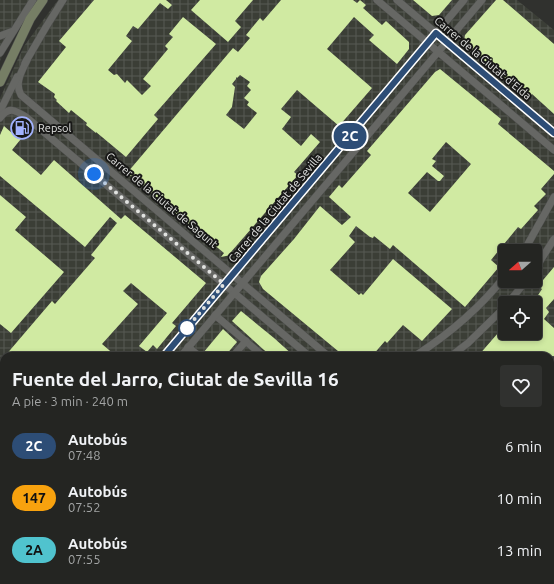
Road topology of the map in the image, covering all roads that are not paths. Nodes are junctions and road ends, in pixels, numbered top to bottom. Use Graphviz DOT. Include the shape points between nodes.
graph roads {
  1 [pos="33,0"];
  2 [pos="43,0"];
  3 [pos="50,0"];
  4 [pos="63,0"];
  5 [pos="377,0"];
  6 [pos="397,0"];
  7 [pos="464,0"];
  8 [pos="482,0"];
  9 [pos="13,31"];
  10 [pos="436,33"];
  11 [pos="0,36"];
  12 [pos="446,42"];
  13 [pos="428,43"];
  14 [pos="18,45"];
  15 [pos="438,52"];
  16 [pos="0,53"];
  17 [pos="27,60"];
  18 [pos="0,82"];
  19 [pos="0,111"];
  20 [pos="0,118"];
  21 [pos="55,124"];
  22 [pos="46,133"];
  23 [pos="554,133"];
  24 [pos="554,150"];
  25 [pos="554,197"];
  26 [pos="554,239"];
  27 [pos="528,244"];
  28 [pos="542,258"];
  29 [pos="232,275"];
  30 [pos="242,283"];
  31 [pos="224,284"];
  32 [pos="498,284"];
  33 [pos="520,288"];
  34 [pos="234,293"];
  35 [pos="514,296"];
  36 [pos="498,314"];
  37 [pos="215,315"];
  38 [pos="246,341"];
  39 [pos="188,347"];
  40 [pos="167,352"];
  41 [pos="184,352"];
  42 [pos="194,352"];
  43 [pos="236,352"];
  44 [pos="258,352"];
  45 [pos="304,352"];
  46 [pos="323,352"];
  47 [pos="421,352"];
  48 [pos="456,352"];
  1 -- 9 [label="street"];
  2 -- 14 [label="street" via="30,19"];
  3 -- 14 [label="street"];
  4 -- 17 [label="street"];
  5 -- 13 [label="street"];
  6 -- 10 [label="street, Carrer de la Ciutat d'Elda"];
  7 -- 10 [label="street, Carrer de la Ciutat de Sevilla"];
  8 -- 12 [label="street"];
  9 -- 11 [label="street"];
  9 -- 16 [label="street"];
  10 -- 12 [label="street, Carrer de la Ciutat d'Elda"];
  10 -- 13 [label="street, Carrer de la Ciutat de Sevilla"];
  12 -- 15 [label="street"];
  12 -- 23 [label="street, Carrer de la Ciutat d'Elda"];
  13 -- 15 [label="street"];
  13 -- 29 [label="street, Carrer de la Ciutat de Sevilla"];
  14 -- 18 [label="street"];
  15 -- 24 [label="street"];
  15 -- 30 [label="street"];
  17 -- 19 [label="street"];
  17 -- 21 [label="street, Carrer de la Ciutat de Sagunt" via="17,85 18,90"];
  20 -- 22 [label="street" via="10,110 17,111"];
  21 -- 22 [label="street"];
  21 -- 29 [label="street, Carrer de la Ciutat de Sagunt"];
  22 -- 31 [label="street"];
  25 -- 27 [label="street"];
  26 -- 28 [label="street"];
  29 -- 30 [label="street, Carrer de la Ciutat de Sagunt"];
  29 -- 31 [label="street, Carrer de la Ciutat de Sevilla"];
  30 -- 34 [label="street"];
  30 -- 46 [label="street, Carrer de la Ciutat de Sagunt"];
  31 -- 34 [label="street"];
  31 -- 40 [label="street, Carrer de la Ciutat de Sevilla"];
  32 -- 47 [label="street" via="458,325"];
  33 -- 35 [label="street"];
  34 -- 37 [label="street"];
  34 -- 45 [label="street"];
  36 -- 48 [label="street"];
  37 -- 38 [label="street"];
  37 -- 39 [label="street"];
  38 -- 43 [label="street"];
  38 -- 44 [label="street"];
  39 -- 41 [label="street"];
  39 -- 42 [label="street"];
}
